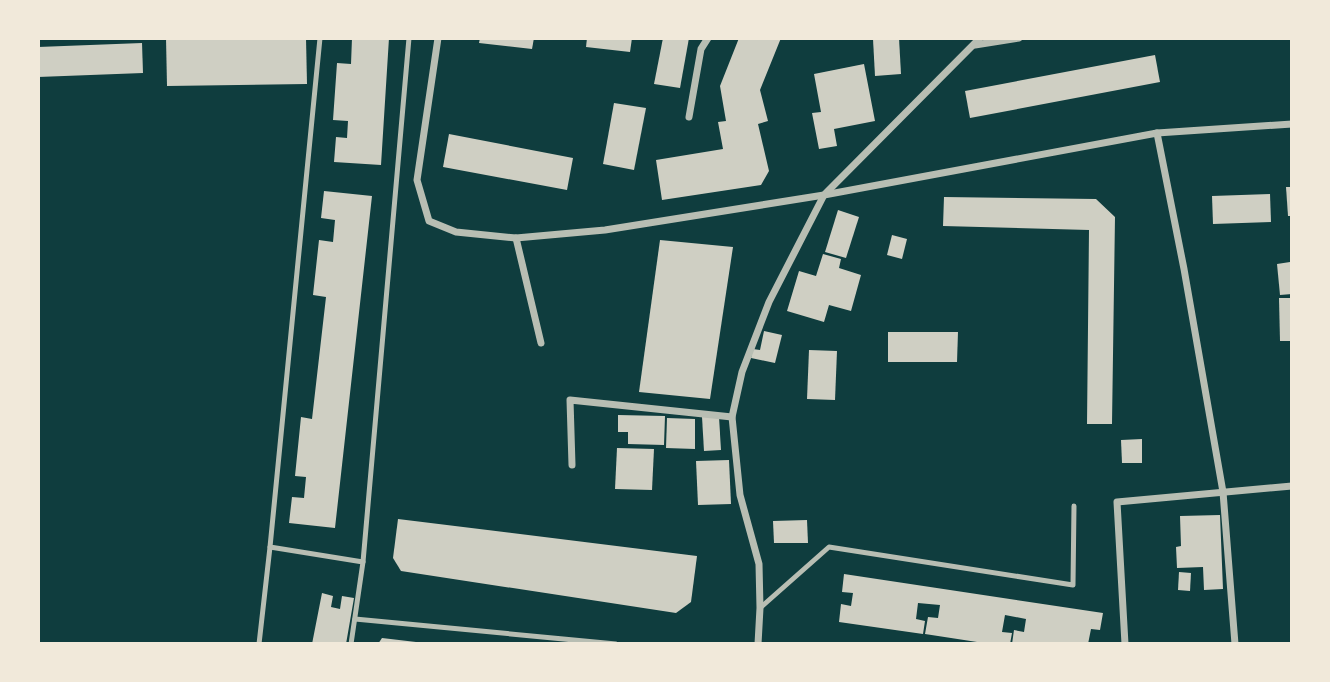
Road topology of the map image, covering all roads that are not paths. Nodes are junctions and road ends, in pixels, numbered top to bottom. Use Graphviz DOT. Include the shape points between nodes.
graph roads {
  1 [pos="320,38"];
  2 [pos="409,38"];
  3 [pos="438,38"];
  4 [pos="708,38"];
  5 [pos="1018,38"];
  6 [pos="978,42"];
  7 [pos="689,117"];
  8 [pos="1292,124"];
  9 [pos="1157,133"];
  10 [pos="824,195"];
  11 [pos="516,239"];
  12 [pos="541,343"];
  13 [pos="732,416"];
  14 [pos="572,465"];
  15 [pos="1292,486"];
  16 [pos="1223,492"];
  17 [pos="1074,506"];
  18 [pos="270,547"];
  19 [pos="363,562"];
  20 [pos="760,608"];
  21 [pos="355,619"];
  22 [pos="259,643"];
  23 [pos="351,643"];
  24 [pos="615,643"];
  25 [pos="758,643"];
  26 [pos="1125,643"];
  27 [pos="1235,643"];
  1 -- 18 [label="lane"];
  2 -- 19 [label="lane"];
  3 -- 11 [label="street" via="417,180 429,221 456,232"];
  4 -- 7 [label="street" via="701,49"];
  5 -- 6 [label="street"];
  6 -- 10 [label="street"];
  8 -- 9 [label="street"];
  9 -- 10 [label="street"];
  9 -- 16 [label="street"];
  10 -- 11 [label="street" via="605,230"];
  10 -- 13 [label="street" via="769,302 742,372"];
  11 -- 12 [label="street"];
  13 -- 14 [label="street" via="570,400"];
  13 -- 20 [label="street" via="740,495 759,564"];
  15 -- 16 [label="street"];
  16 -- 26 [label="street" via="1117,502"];
  16 -- 27 [label="street"];
  17 -- 20 [label="lane" via="1073,585 829,547"];
  18 -- 19 [label="lane"];
  18 -- 22 [label="lane"];
  19 -- 21 [label="lane"];
  20 -- 25 [label="street"];
  21 -- 23 [label="lane"];
  21 -- 24 [label="lane"];
}
